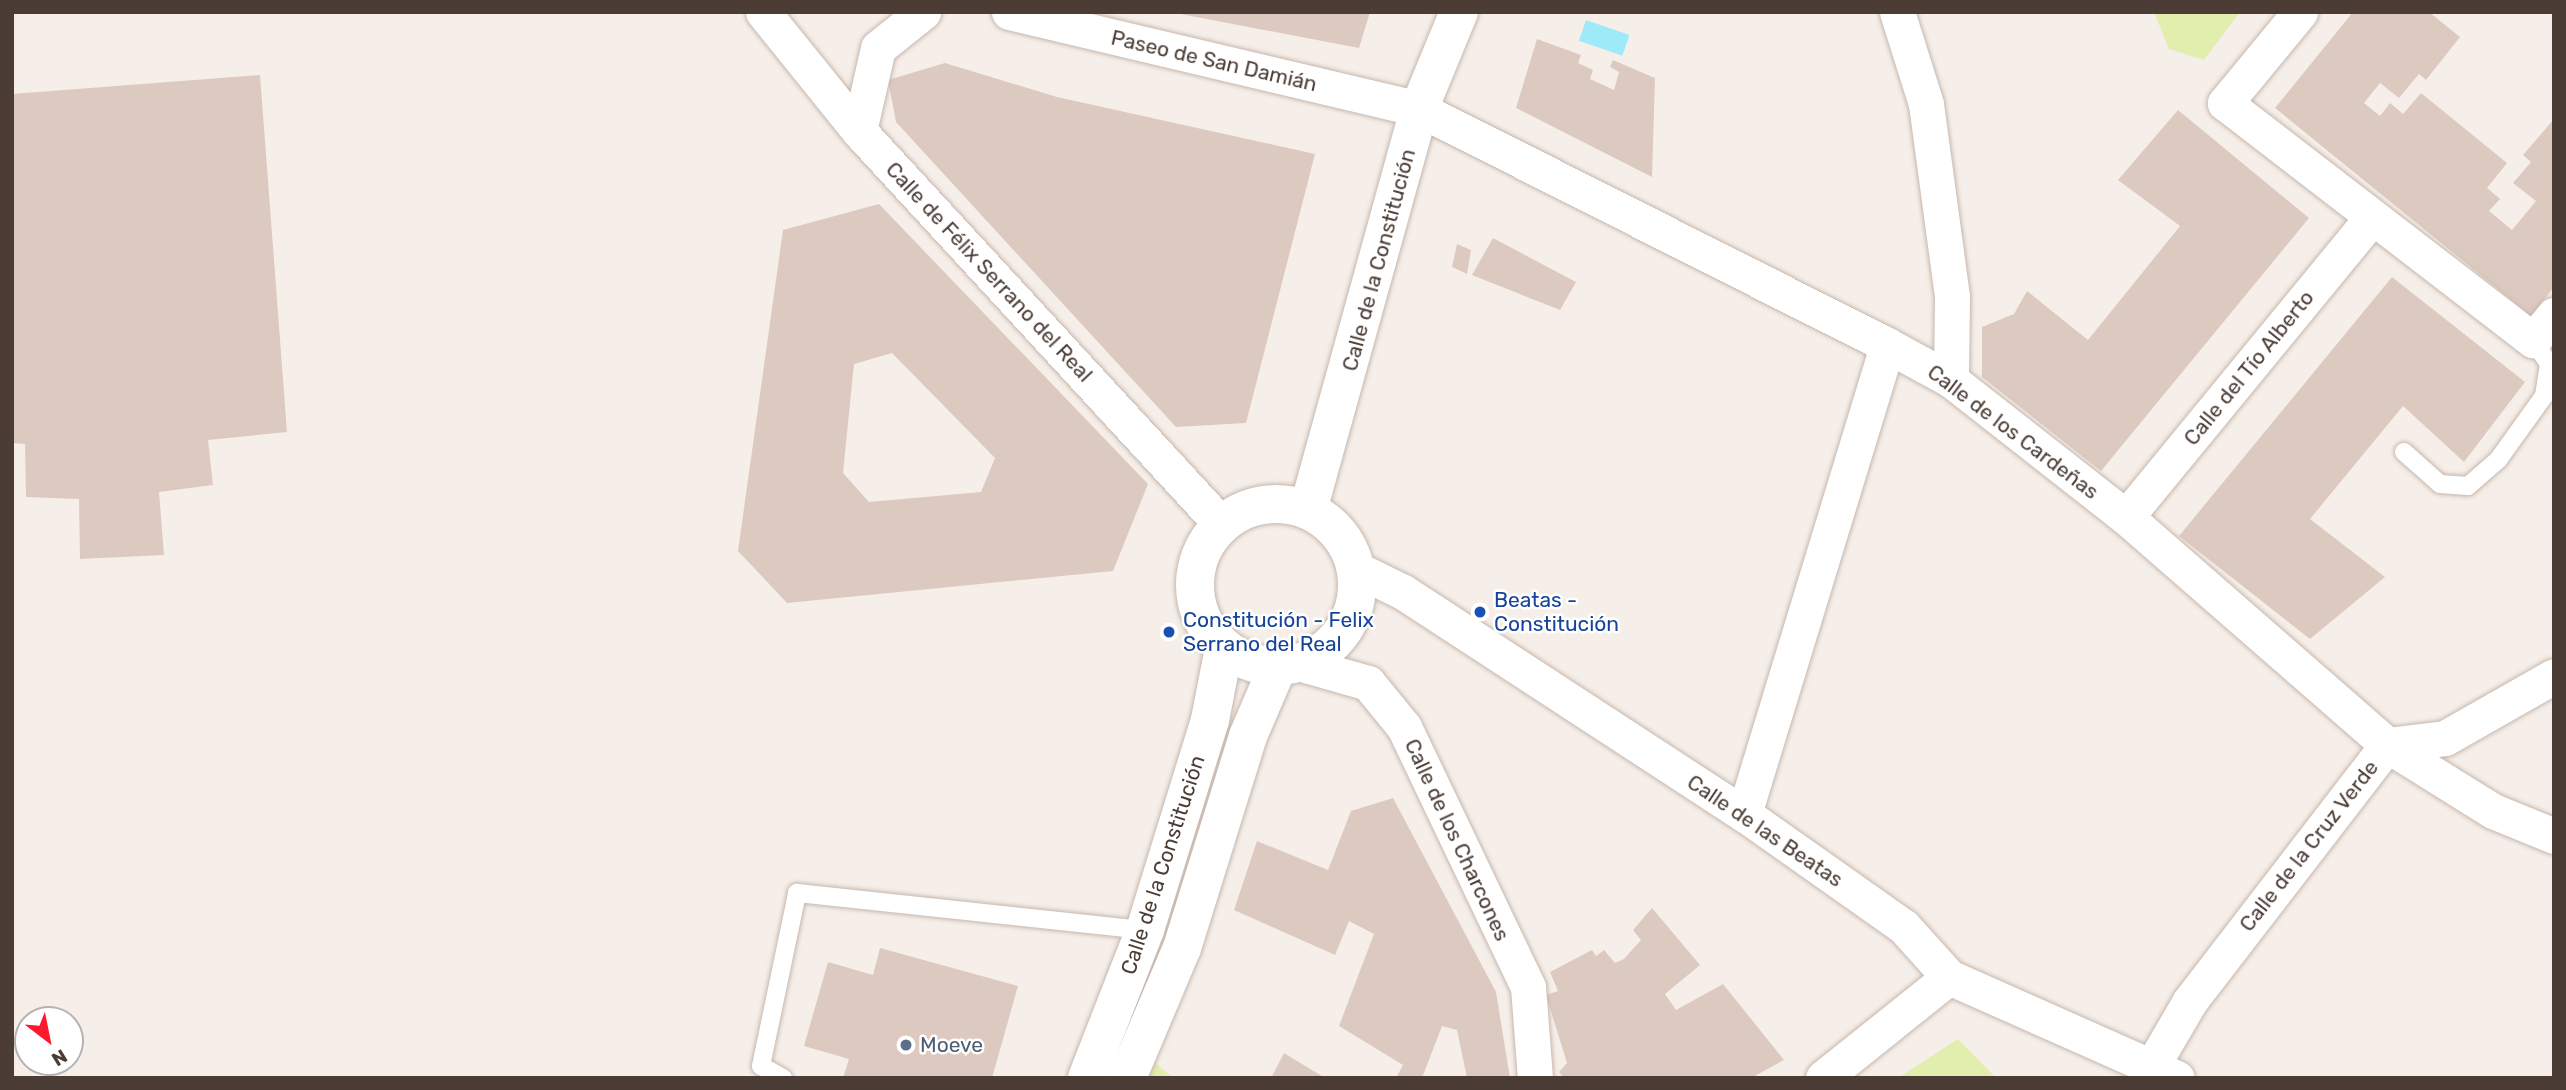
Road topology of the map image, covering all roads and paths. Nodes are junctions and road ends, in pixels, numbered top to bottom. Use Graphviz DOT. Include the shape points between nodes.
graph roads {
  1 [pos="763,12"];
  2 [pos="923,12"];
  3 [pos="1009,12"];
  4 [pos="1459,12"];
  5 [pos="1897,12"];
  6 [pos="2300,12"];
  7 [pos="1419,110"];
  8 [pos="859,131"];
  9 [pos="2372,218"];
  10 [pos="2543,328"];
  11 [pos="1887,345"];
  12 [pos="1951,380"];
  13 [pos="2404,452"];
  14 [pos="1308,510"];
  15 [pos="2126,517"];
  16 [pos="1222,524"];
  17 [pos="1356,569"];
  18 [pos="1224,648"];
  19 [pos="1288,665"];
  20 [pos="2554,676"];
  21 [pos="2387,745"];
  22 [pos="1744,814"];
  23 [pos="2554,836"];
  24 [pos="1145,930"];
  25 [pos="1949,977"];
  26 [pos="2158,1073"];
  27 [pos="783,1078"];
  28 [pos="1087,1078"];
  29 [pos="1127,1078"];
  30 [pos="1535,1078"];
  31 [pos="1824,1078"];
  1 -- 8 [label="street, Calle de Félix Serrano del Real"];
  2 -- 8 [label="street" via="878,48"];
  3 -- 7 [label="street, Paseo de San Damián"];
  4 -- 7 [label="street, Calle de la Constitución"];
  5 -- 12 [label="street" via="1926,104 1952,296"];
  6 -- 9 [label="street" via="2225,103"];
  7 -- 11 [label="street, Calle de los Cardeñas"];
  7 -- 14 [label="street, Calle de la Constitución"];
  8 -- 16 [label="street, Calle de Félix Serrano del Real"];
  9 -- 10 [label="street"];
  9 -- 15 [label="street, Calle del Tío Alberto"];
  10 -- 13 [label="lane" via="2549,364 2544,396 2498,460 2468,486 2440,484"];
  11 -- 12 [label="street, Calle de los Cardeñas"];
  11 -- 22 [label="street"];
  12 -- 15 [label="street, Calle de los Cardeñas"];
  14 -- 16 [label="street" via="1278,504 1249,509"];
  14 -- 17 [label="street" via="1330,524 1347,544"];
  15 -- 21 [label="street, Calle de los Cardeñas"];
  16 -- 18 [label="street" via="1201,557 1196,596 1203,621"];
  17 -- 19 [label="street" via="1357,599 1346,627 1326,650"];
  17 -- 22 [label="street, Calle de las Beatas" via="1404,592"];
  18 -- 19 [label="street" via="1259,664"];
  18 -- 24 [label="street, Calle de la Constitución" via="1210,720"];
  19 -- 29 [label="street, Calle de la Constitución" via="1248,736 1182,948"];
  19 -- 30 [label="street, Calle de los Charcones" via="1368,683 1404,727 1528,987"];
  20 -- 21 [label="street, Calle de la Cruz Verde" via="2445,738"];
  21 -- 23 [label="street, Calle de los Cardeñas" via="2493,811"];
  21 -- 26 [label="street, Calle de la Cruz Verde" via="2190,1001"];
  22 -- 25 [label="street, Calle de las Beatas" via="1904,927"];
  24 -- 27 [label="lane" via="797,893 761,1066"];
  24 -- 28 [label="street, Calle de la Constitución"];
  25 -- 26 [label="street, Calle de las Beatas"];
  25 -- 31 [label="street"];
}
